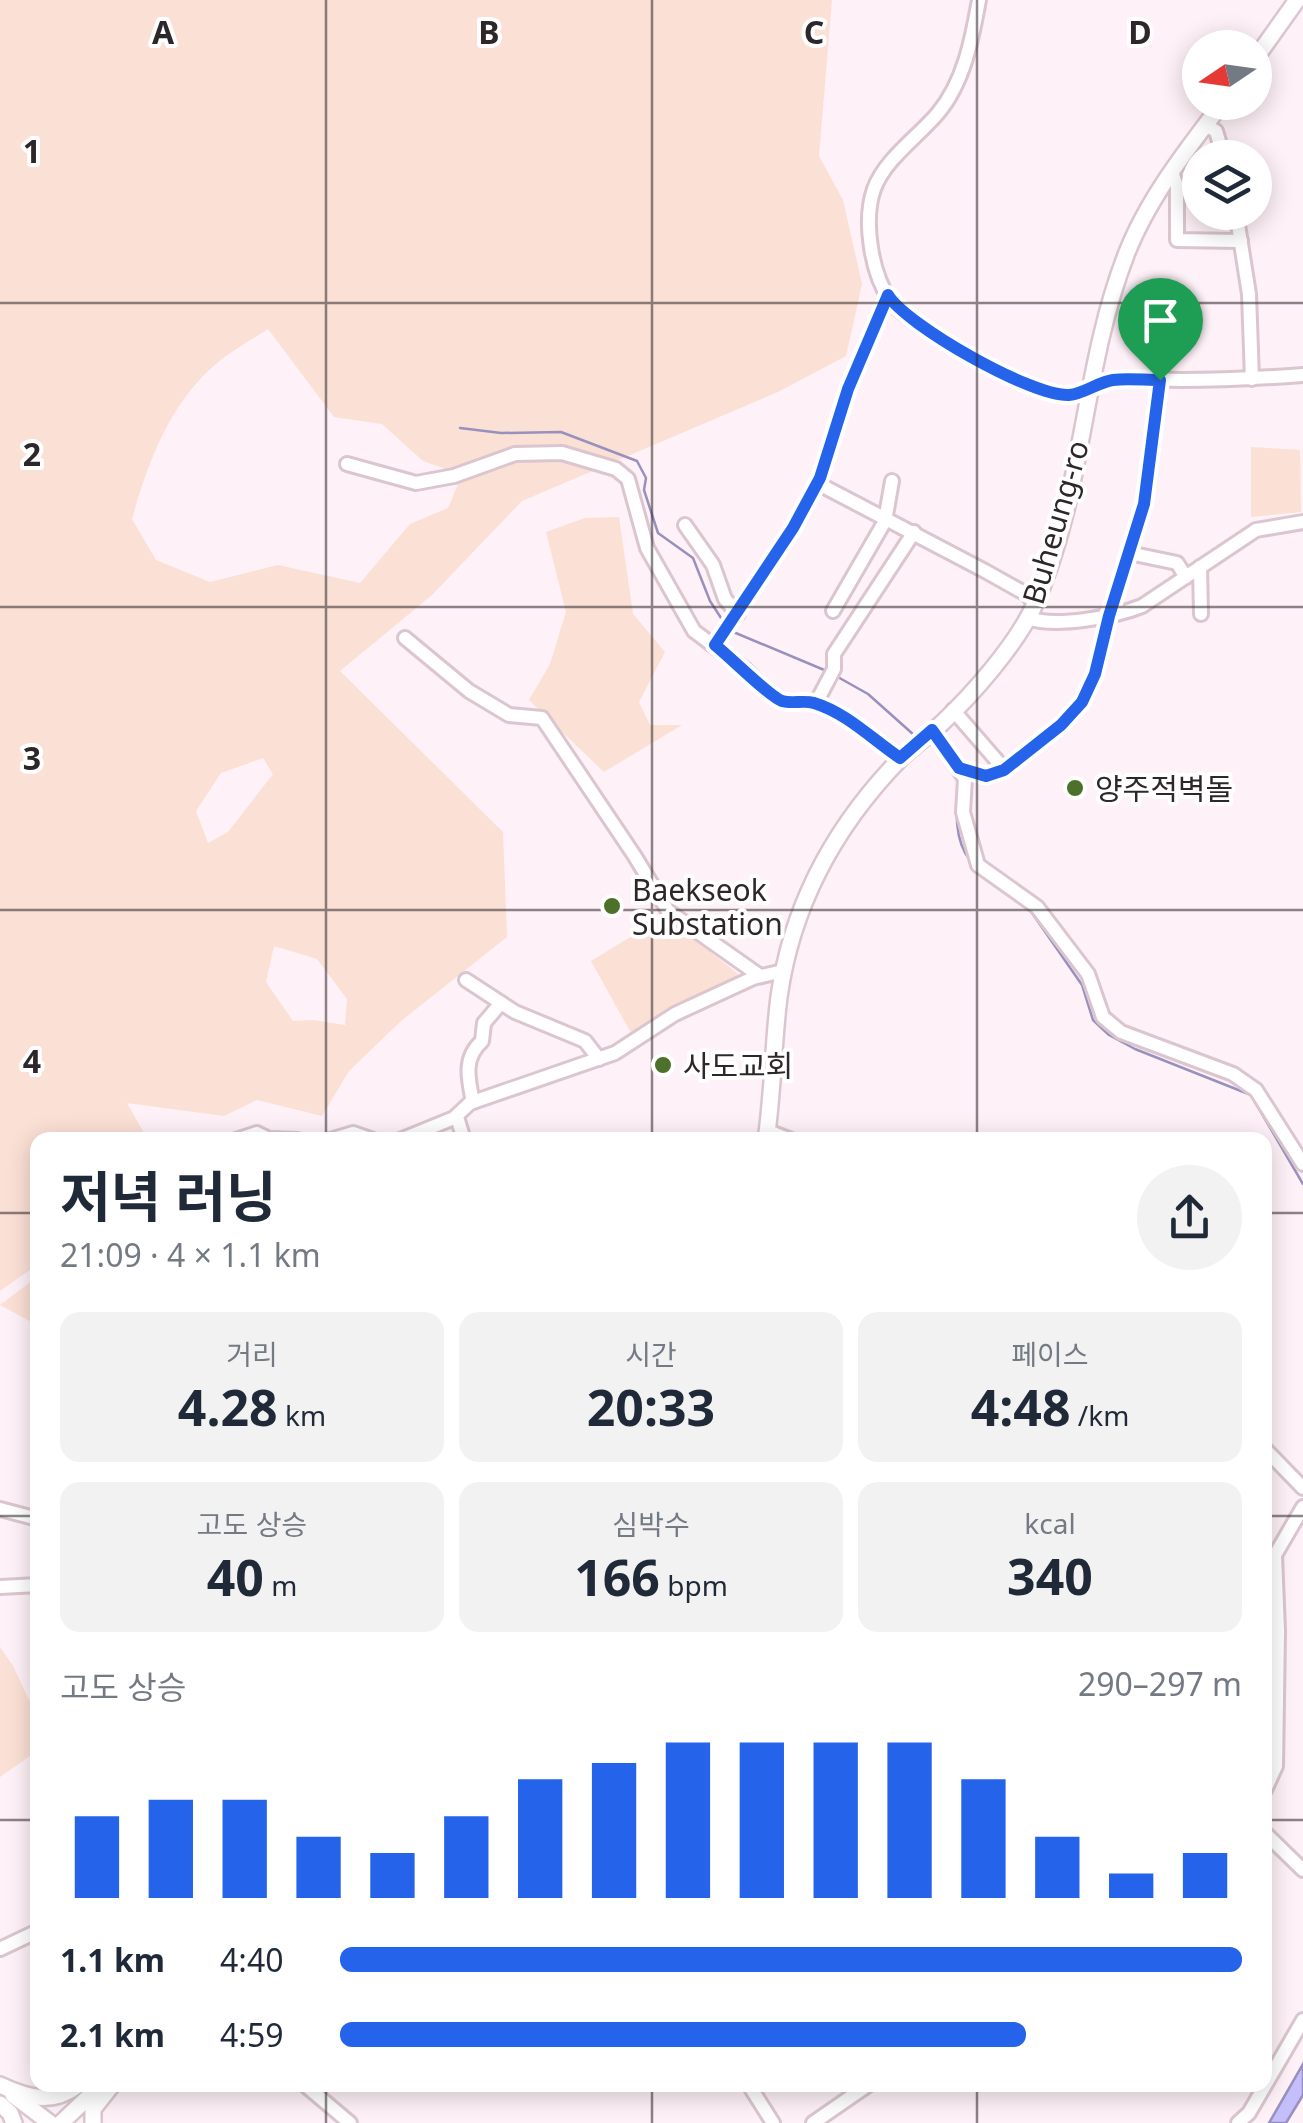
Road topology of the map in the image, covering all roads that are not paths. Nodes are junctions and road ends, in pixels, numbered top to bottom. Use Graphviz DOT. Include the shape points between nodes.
graph roads {
  1 [pos="979,0"];
  2 [pos="1297,0"];
  3 [pos="1272,34"];
  4 [pos="1210,120"];
  5 [pos="1206,126"];
  6 [pos="1219,140"];
  7 [pos="1172,172"];
  8 [pos="1239,230"];
  9 [pos="1241,241"];
  10 [pos="888,295"];
  11 [pos="1303,375"];
  12 [pos="1252,379"];
  13 [pos="1160,380"];
  14 [pos="1090,388"];
  15 [pos="347,464"];
  16 [pos="892,481"];
  17 [pos="818,483"];
  18 [pos="884,516"];
  19 [pos="1303,522"];
  20 [pos="685,525"];
  21 [pos="914,532"];
  22 [pos="1129,553"];
  23 [pos="1200,568"];
  24 [pos="1186,577"];
  25 [pos="833,610"];
  26 [pos="1032,611"];
  27 [pos="1200,614"];
  28 [pos="1109,616"];
  29 [pos="727,629"];
  30 [pos="405,638"];
  31 [pos="816,703"];
  32 [pos="953,710"];
  33 [pos="932,730"];
  34 [pos="900,758"];
  35 [pos="959,768"];
  36 [pos="1004,770"];
  37 [pos="784,972"];
  38 [pos="760,976"];
  39 [pos="466,980"];
  40 [pos="501,1003"];
  41 [pos="599,1059"];
  42 [pos="473,1102"];
  43 [pos="457,1116"];
  44 [pos="419,1132"];
  45 [pos="462,1132"];
  46 [pos="767,1132"];
  47 [pos="1303,1164"];
  48 [pos="1272,1456"];
  49 [pos="1303,1488"];
  50 [pos="1303,1507"];
  51 [pos="0,1509"];
  52 [pos="30,1518"];
  53 [pos="30,1585"];
  54 [pos="0,1587"];
  55 [pos="1272,1775"];
  56 [pos="1272,1838"];
  57 [pos="1303,1870"];
  58 [pos="30,1935"];
  59 [pos="0,1949"];
  60 [pos="1303,2020"];
  61 [pos="1272,2074"];
  62 [pos="0,2085"];
  63 [pos="65,2092"];
  64 [pos="85,2092"];
  65 [pos="93,2092"];
  66 [pos="106,2092"];
  67 [pos="313,2092"];
  68 [pos="753,2092"];
  69 [pos="858,2092"];
  70 [pos="1262,2092"];
  71 [pos="0,2104"];
  72 [pos="79,2104"];
  73 [pos="14,2123"];
  74 [pos="50,2123"];
  75 [pos="61,2123"];
  76 [pos="93,2123"];
  77 [pos="350,2123"];
  78 [pos="773,2123"];
  79 [pos="813,2123"];
  80 [pos="1238,2123"];
  1 -- 10 [label="street" via="969,54 944,106 874,188 870,228"];
  2 -- 3 [label="main road"];
  4 -- 5 [label="main road, Buheung-ro"];
  5 -- 6 [label="street"];
  5 -- 7 [label="main road, Buheung-ro"];
  7 -- 9 [label="street" via="1177,240"];
  7 -- 14 [label="main road, Buheung-ro" via="1126,256"];
  8 -- 9 [label="street"];
  9 -- 12 [label="street"];
  10 -- 14 [label="street" via="909,318 1024,384 1070,395"];
  10 -- 17 [label="street"];
  11 -- 12 [label="street"];
  12 -- 13 [label="street"];
  13 -- 14 [label="street" via="1111,380"];
  13 -- 22 [label="street" via="1144,504"];
  14 -- 26 [label="main road, Buheung-ro" via="1062,521"];
  15 -- 29 [label="street" via="416,483 515,454 562,453 616,469 628,479 646,548 694,631"];
  16 -- 18 [label="street"];
  17 -- 18 [label="street"];
  17 -- 29 [label="street"];
  18 -- 21 [label="street"];
  18 -- 25 [label="street"];
  19 -- 23 [label="street" via="1256,530"];
  20 -- 29 [label="street" via="713,566"];
  21 -- 26 [label="street" via="1026,594"];
  21 -- 31 [label="street" via="834,654 832,674"];
  22 -- 24 [label="street" via="1177,563"];
  22 -- 28 [label="street"];
  23 -- 24 [label="street"];
  23 -- 27 [label="street"];
  24 -- 28 [label="street" via="1142,606"];
  26 -- 28 [label="street" via="1046,622"];
  26 -- 32 [label="main road, Buheung-ro"];
  28 -- 36 [label="street" via="1082,702"];
  29 -- 31 [label="street" via="746,670 766,691 782,701"];
  30 -- 38 [label="street" via="509,715 542,718 668,911"];
  31 -- 34 [label="street"];
  32 -- 33 [label="main road, Buheung-ro"];
  32 -- 36 [label="street"];
  33 -- 34 [label="main road, Buheung-ro"];
  33 -- 35 [label="street"];
  34 -- 37 [label="main road, Buheung-ro" via="824,856"];
  35 -- 36 [label="street" via="986,776"];
  35 -- 47 [label="street" via="978,864 1037,907 1088,974 1102,1017 1121,1032 1246,1082"];
  37 -- 38 [label="street"];
  37 -- 46 [label="main road, Buheung-ro"];
  38 -- 41 [label="street" via="675,1014"];
  39 -- 40 [label="street"];
  40 -- 41 [label="street" via="584,1041"];
  40 -- 42 [label="street" via="470,1052"];
  41 -- 42 [label="street"];
  42 -- 43 [label="street"];
  43 -- 44 [label="street"];
  43 -- 45 [label="street"];
  48 -- 49 [label="street"];
  50 -- 55 [label="street" via="1275,1555"];
  51 -- 52 [label="street"];
  53 -- 54 [label="street"];
  56 -- 57 [label="street"];
  58 -- 59 [label="street"];
  60 -- 61 [label="street"];
  62 -- 63 [label="main road" via="43,2099"];
  62 -- 74 [label="main road"];
  64 -- 72 [label="main road"];
  65 -- 72 [label="main road"];
  66 -- 76 [label="main road" via="93,2109"];
  67 -- 77 [label="street"];
  68 -- 78 [label="street"];
  69 -- 79 [label="street"];
  70 -- 80 [label="street"];
  71 -- 73 [label="main road"];
  72 -- 75 [label="main road"];
}
